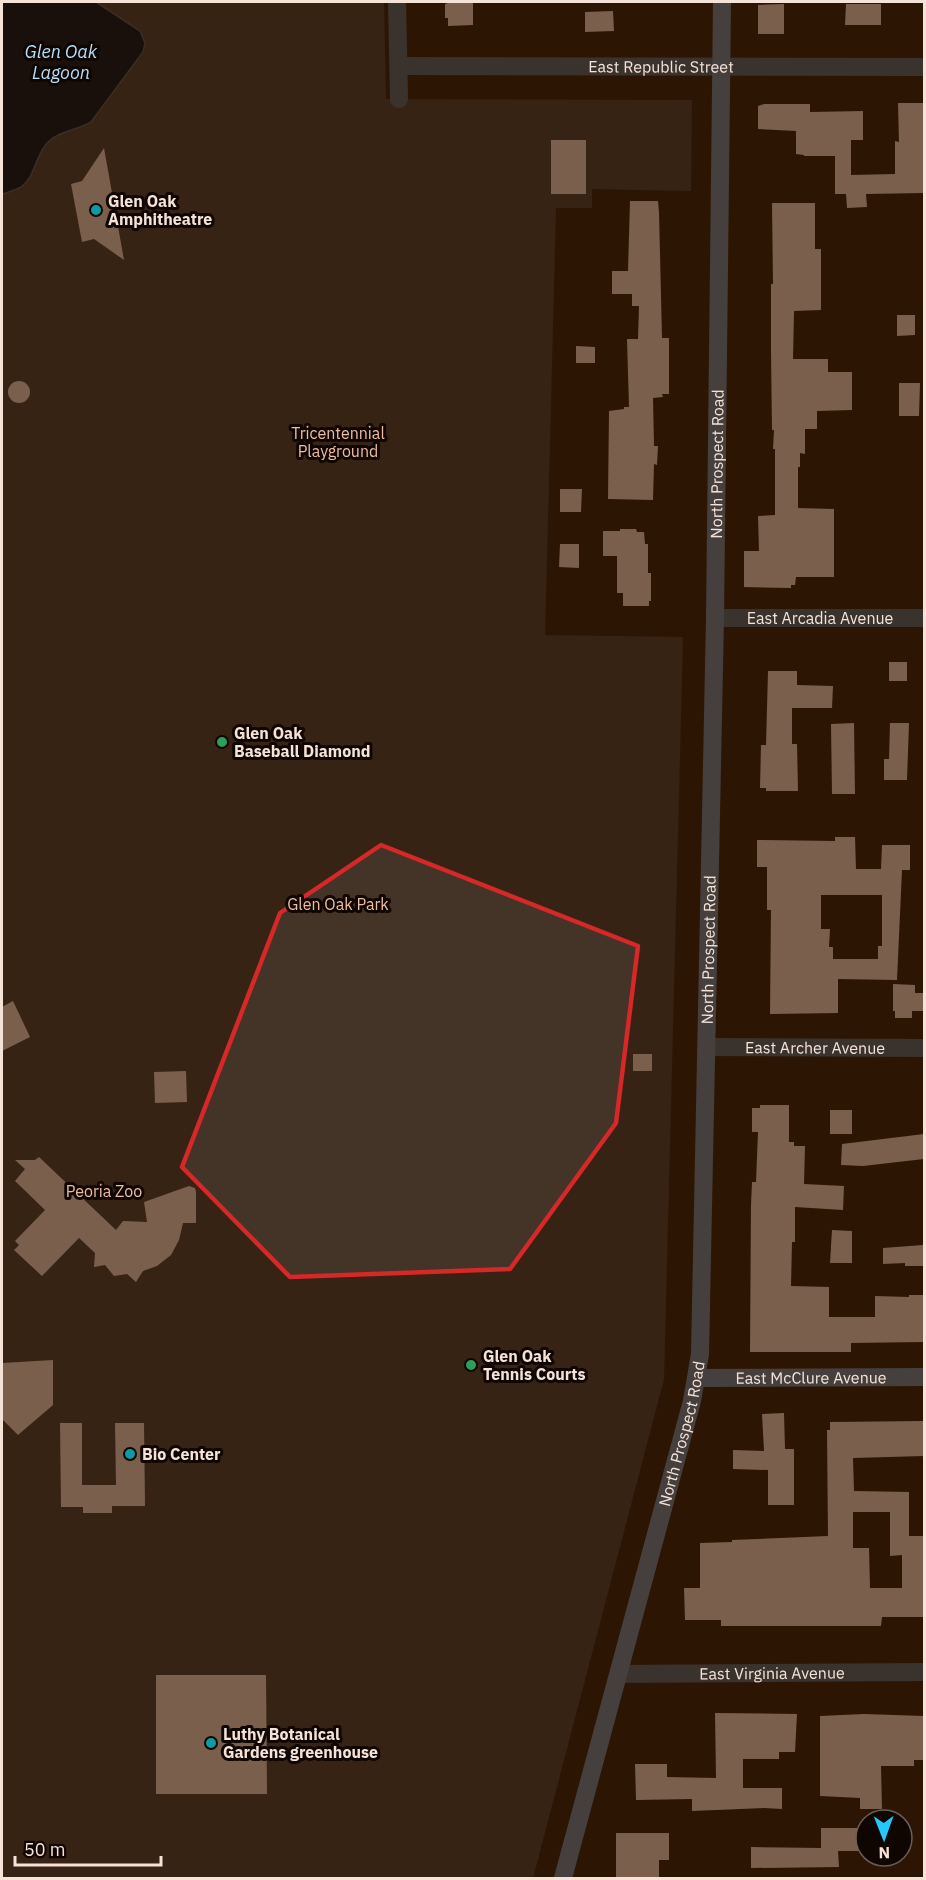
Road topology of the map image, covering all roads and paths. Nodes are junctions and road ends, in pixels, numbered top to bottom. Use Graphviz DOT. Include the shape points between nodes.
graph roads {
  1 [pos="397,2"];
  2 [pos="722,2"];
  3 [pos="399,66"];
  4 [pos="722,67"];
  5 [pos="924,67"];
  6 [pos="399,99"];
  7 [pos="715,618"];
  8 [pos="924,618"];
  9 [pos="707,1047"];
  10 [pos="924,1048"];
  11 [pos="924,1377"];
  12 [pos="697,1378"];
  13 [pos="924,1672"];
  14 [pos="619,1674"];
  15 [pos="563,1878"];
  1 -- 3 [label="street"];
  2 -- 4 [label="main road, North Prospect Road"];
  3 -- 4 [label="street, East Republic Street"];
  3 -- 6 [label="street"];
  4 -- 5 [label="street, East Republic Street"];
  4 -- 7 [label="main road, North Prospect Road"];
  7 -- 8 [label="street, East Arcadia Avenue"];
  7 -- 9 [label="main road, North Prospect Road"];
  9 -- 10 [label="street, East Archer Avenue"];
  9 -- 12 [label="main road, North Prospect Road"];
  11 -- 12 [label="main road, East McClure Avenue"];
  12 -- 14 [label="main road, North Prospect Road"];
  13 -- 14 [label="street, East Virginia Avenue"];
  14 -- 15 [label="main road, North Prospect Road"];
}
